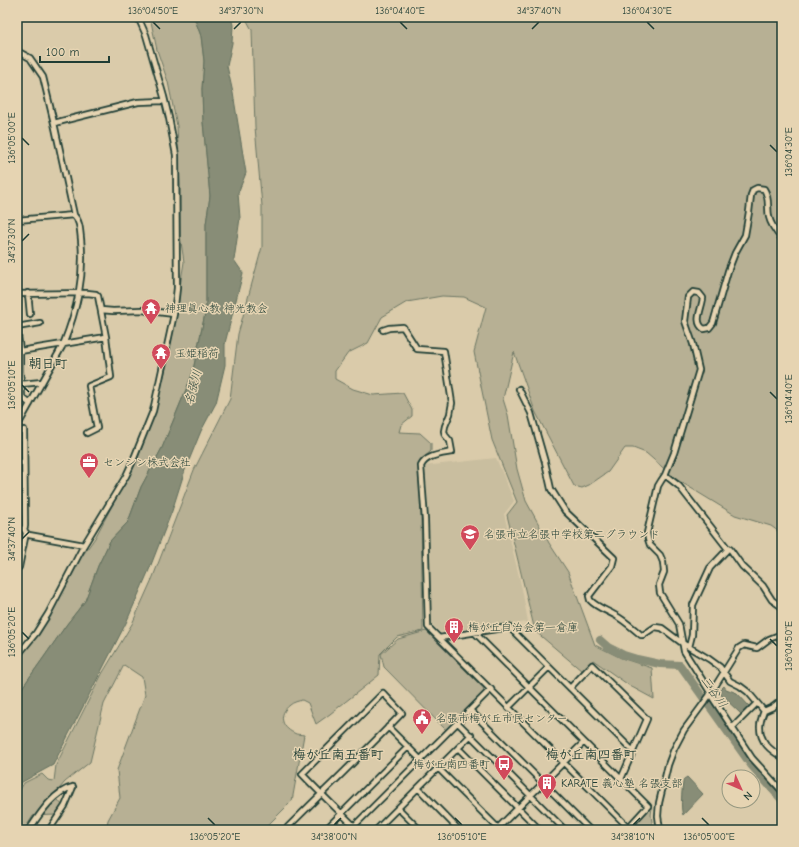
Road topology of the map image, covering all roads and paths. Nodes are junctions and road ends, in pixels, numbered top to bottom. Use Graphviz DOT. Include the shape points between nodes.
graph roads {
  1 [pos="138,17"];
  2 [pos="17,51"];
  3 [pos="164,100"];
  4 [pos="54,123"];
  5 [pos="74,215"];
  6 [pos="17,220"];
  7 [pos="782,239"];
  8 [pos="28,293"];
  9 [pos="79,293"];
  10 [pos="17,294"];
  11 [pos="101,310"];
  12 [pos="30,314"];
  13 [pos="174,314"];
  14 [pos="40,323"];
  15 [pos="17,327"];
  16 [pos="383,330"];
  17 [pos="106,337"];
  18 [pos="63,345"];
  19 [pos="20,351"];
  20 [pos="18,371"];
  21 [pos="42,382"];
  22 [pos="21,384"];
  23 [pos="519,389"];
  24 [pos="30,404"];
  25 [pos="17,414"];
  26 [pos="24,414"];
  27 [pos="17,428"];
  28 [pos="24,430"];
  29 [pos="87,433"];
  30 [pos="17,460"];
  31 [pos="24,464"];
  32 [pos="665,475"];
  33 [pos="17,529"];
  34 [pos="25,531"];
  35 [pos="84,545"];
  36 [pos="728,549"];
  37 [pos="18,567"];
  38 [pos="24,569"];
  39 [pos="782,607"];
  40 [pos="474,632"];
  41 [pos="782,634"];
  42 [pos="439,638"];
  43 [pos="682,643"];
  44 [pos="689,647"];
  45 [pos="17,656"];
  46 [pos="549,667"];
  47 [pos="723,672"];
  48 [pos="529,687"];
  49 [pos="570,688"];
  50 [pos="491,689"];
  51 [pos="710,694"];
  52 [pos="782,700"];
  53 [pos="757,703"];
  54 [pos="509,707"];
  55 [pos="470,710"];
  56 [pos="764,711"];
  57 [pos="458,723"];
  58 [pos="388,727"];
  59 [pos="732,728"];
  60 [pos="471,736"];
  61 [pos="584,742"];
  62 [pos="408,747"];
  63 [pos="458,748"];
  64 [pos="633,751"];
  65 [pos="782,757"];
  66 [pos="421,760"];
  67 [pos="564,762"];
  68 [pos="438,768"];
  69 [pos="621,779"];
  70 [pos="543,783"];
  71 [pos="418,788"];
  72 [pos="782,791"];
  73 [pos="321,794"];
  74 [pos="530,795"];
  75 [pos="398,808"];
  76 [pos="518,808"];
  77 [pos="341,814"];
  78 [pos="354,829"];
  79 [pos="378,829"];
  80 [pos="498,829"];
  81 [pos="629,829"];
  82 [pos="29,830"];
  83 [pos="49,830"];
  84 [pos="285,830"];
  85 [pos="325,830"];
  86 [pos="420,830"];
  87 [pos="459,830"];
  88 [pos="540,830"];
  89 [pos="565,830"];
  90 [pos="590,830"];
  91 [pos="660,830"];
  1 -- 3 [label="street" via="146,35"];
  2 -- 4 [label="street" via="30,58 43,77"];
  3 -- 4 [label="street" via="138,102"];
  3 -- 13 [label="street" via="176,155 177,288"];
  4 -- 5 [label="street"];
  5 -- 6 [label="street"];
  5 -- 9 [label="street" via="78,219 81,240"];
  7 -- 32 [label="street" via="769,218 767,194 757,188 751,195 745,235 728,271 710,328 704,329 698,322 703,298 699,293 693,292 688,297 685,321 700,370"];
  8 -- 9 [label="street"];
  8 -- 10 [label="street"];
  8 -- 12 [label="street"];
  9 -- 11 [label="street" via="96,294"];
  9 -- 18 [label="street"];
  11 -- 13 [label="street" via="142,310"];
  11 -- 17 [label="street"];
  13 -- 35 [label="street" via="151,418 132,464"];
  14 -- 15 [label="street"];
  15 -- 19 [label="street"];
  16 -- 42 [label="street" via="403,327 417,349 444,351 452,403 444,431 450,441 452,452 427,458 422,463 428,627"];
  17 -- 18 [label="street"];
  17 -- 29 [label="street" via="111,377 89,386 97,428"];
  18 -- 19 [label="street"];
  18 -- 21 [label="street"];
  19 -- 20 [label="street"];
  20 -- 22 [label="street"];
  21 -- 22 [label="street"];
  21 -- 24 [label="street"];
  22 -- 24 [label="street" via="22,397"];
  23 -- 43 [label="street" via="531,413 551,489 565,511 614,558 612,566 589,596 590,600 617,616 641,635 655,627 662,628"];
  24 -- 26 [label="street"];
  25 -- 26 [label="street"];
  26 -- 27 [label="street"];
  28 -- 31 [label="street"];
  30 -- 31 [label="street"];
  31 -- 34 [label="street"];
  32 -- 36 [label="street" via="679,486"];
  32 -- 43 [label="street" via="658,486 647,536 650,545 663,562 664,572 659,590 679,624"];
  33 -- 34 [label="street"];
  34 -- 35 [label="street" via="29,536"];
  34 -- 37 [label="street"];
  35 -- 45 [label="street" via="48,614"];
  36 -- 39 [label="street" via="763,586 772,600"];
  36 -- 44 [label="street" via="710,568 693,605"];
  37 -- 38 [label="street"];
  40 -- 42 [label="street"];
  40 -- 46 [label="street" via="509,627"];
  40 -- 48 [label="street"];
  41 -- 47 [label="street" via="757,648 739,648"];
  42 -- 50 [label="street"];
  43 -- 44 [label="street"];
  43 -- 51 [label="street" via="684,651"];
  44 -- 47 [label="street" via="720,667"];
  46 -- 48 [label="street"];
  46 -- 49 [label="street"];
  47 -- 51 [label="street"];
  47 -- 53 [label="street" via="730,681 748,692"];
  48 -- 54 [label="street"];
  48 -- 61 [label="street"];
  49 -- 64 [label="street"];
  49 -- 64 [label="street" via="592,665 647,719"];
  50 -- 54 [label="street"];
  50 -- 55 [label="street"];
  51 -- 59 [label="street"];
  51 -- 91 [label="street" via="679,739 670,759 659,803"];
  52 -- 56 [label="street"];
  53 -- 56 [label="street"];
  53 -- 59 [label="street"];
  54 -- 67 [label="street"];
  55 -- 57 [label="street"];
  55 -- 70 [label="street"];
  56 -- 65 [label="street" via="760,726 761,738 772,751"];
  57 -- 60 [label="street"];
  57 -- 66 [label="street"];
  58 -- 62 [label="street"];
  58 -- 73 [label="street"];
  58 -- 73 [label="street" via="402,713 383,693 302,774"];
  59 -- 72 [label="street" via="752,758"];
  60 -- 63 [label="street"];
  60 -- 74 [label="street"];
  61 -- 67 [label="street"];
  61 -- 69 [label="street"];
  62 -- 66 [label="street"];
  62 -- 77 [label="street"];
  63 -- 68 [label="street"];
  63 -- 76 [label="street"];
  64 -- 69 [label="street"];
  66 -- 78 [label="street"];
  67 -- 70 [label="street"];
  67 -- 81 [label="street"];
  68 -- 71 [label="street"];
  68 -- 80 [label="street"];
  69 -- 81 [label="street" via="648,806"];
  70 -- 74 [label="street"];
  70 -- 90 [label="street"];
  71 -- 75 [label="street"];
  71 -- 87 [label="street"];
  73 -- 77 [label="street"];
  73 -- 84 [label="street"];
  74 -- 76 [label="street"];
  74 -- 89 [label="street"];
  75 -- 79 [label="street"];
  75 -- 86 [label="street"];
  76 -- 80 [label="street"];
  76 -- 88 [label="street"];
  77 -- 78 [label="street"];
  77 -- 85 [label="street"];
  82 -- 83 [label="street" via="57,795 73,787 65,806"];
}
